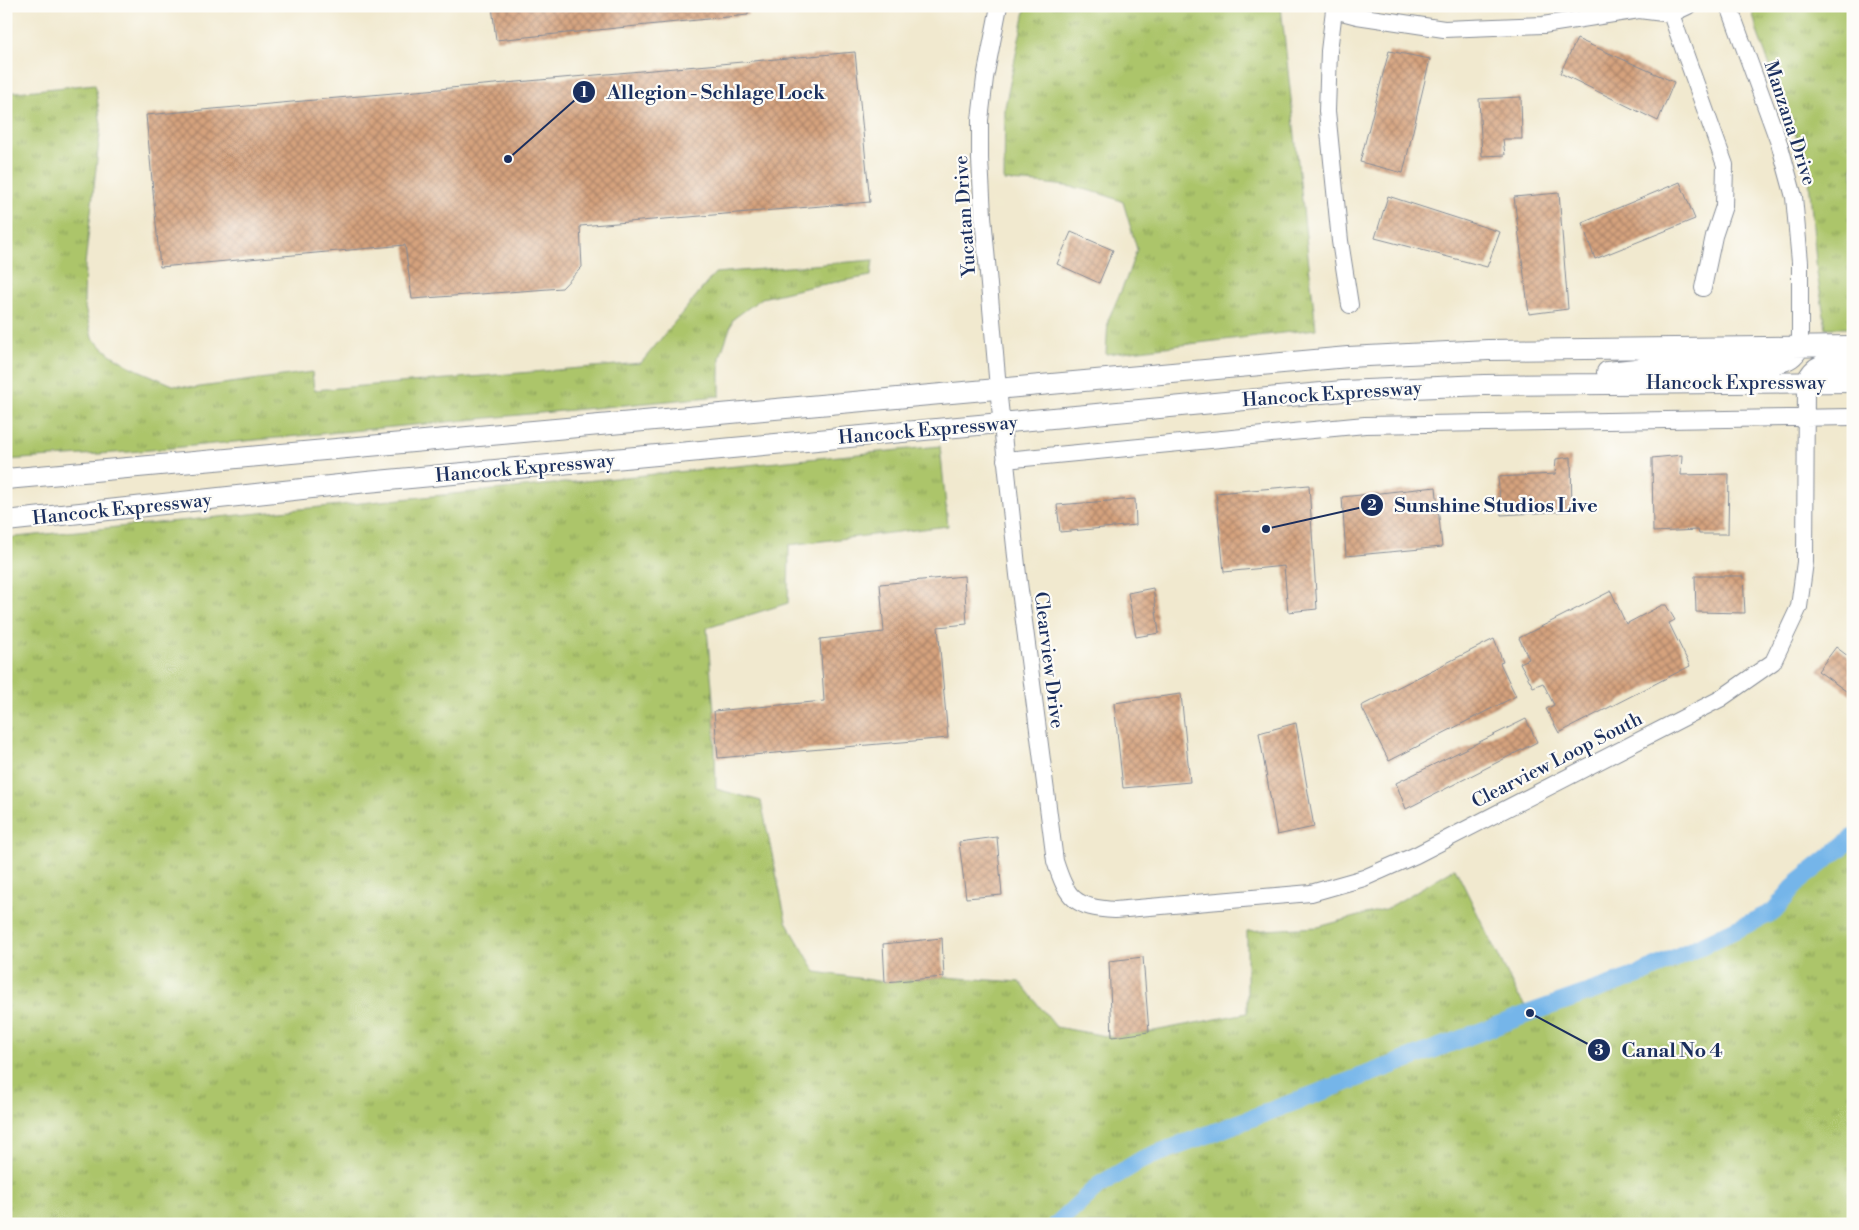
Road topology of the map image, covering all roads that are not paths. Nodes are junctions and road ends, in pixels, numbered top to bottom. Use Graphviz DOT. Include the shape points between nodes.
graph roads {
  1 [pos="999,6"];
  2 [pos="1688,6"];
  3 [pos="1729,6"];
  4 [pos="1670,14"];
  5 [pos="1703,288"];
  6 [pos="1350,304"];
  7 [pos="1800,346"];
  8 [pos="1853,346"];
  9 [pos="1853,362"];
  10 [pos="1853,382"];
  11 [pos="1806,383"];
  12 [pos="1539,384"];
  13 [pos="998,388"];
  14 [pos="1806,418"];
  15 [pos="1853,418"];
  16 [pos="1002,424"];
  17 [pos="1006,460"];
  18 [pos="6,479"];
  19 [pos="6,521"];
  20 [pos="1071,898"];
  1 -- 13 [label="street, Yucatan Drive" via="984,78 980,130 983,216"];
  2 -- 4 [label="street"];
  3 -- 7 [label="street, Manzana Drive" via="1780,146 1794,197 1800,262"];
  4 -- 5 [label="street" via="1725,165 1724,206"];
  4 -- 6 [label="street" via="1639,10 1543,25 1444,29 1334,10 1327,111"];
  7 -- 8 [label="main road, Hancock Expressway"];
  7 -- 12 [label="main road" via="1788,360 1776,363 1656,367 1587,374"];
  7 -- 13 [label="main road, Hancock Expressway" via="1426,352"];
  9 -- 11 [label="main road" via="1816,366"];
  10 -- 11 [label="main road, Hancock Expressway"];
  11 -- 12 [label="main road, Hancock Expressway"];
  11 -- 14 [label="street, Clearview Loop South"];
  12 -- 16 [label="main road, Hancock Expressway" via="1343,391"];
  13 -- 16 [label="street, Yucatan Drive"];
  13 -- 18 [label="main road, Hancock Expressway"];
  14 -- 15 [label="street"];
  14 -- 17 [label="street" via="1365,425"];
  14 -- 20 [label="street, Clearview Loop South" via="1806,560 1799,607 1773,662 1720,700 1416,855 1364,878 1311,893 1115,910 1083,905"];
  16 -- 17 [label="street, Clearview Drive"];
  16 -- 19 [label="main road, Hancock Expressway" via="367,482"];
  17 -- 20 [label="street, Clearview Drive" via="1055,861 1063,886"];
}
